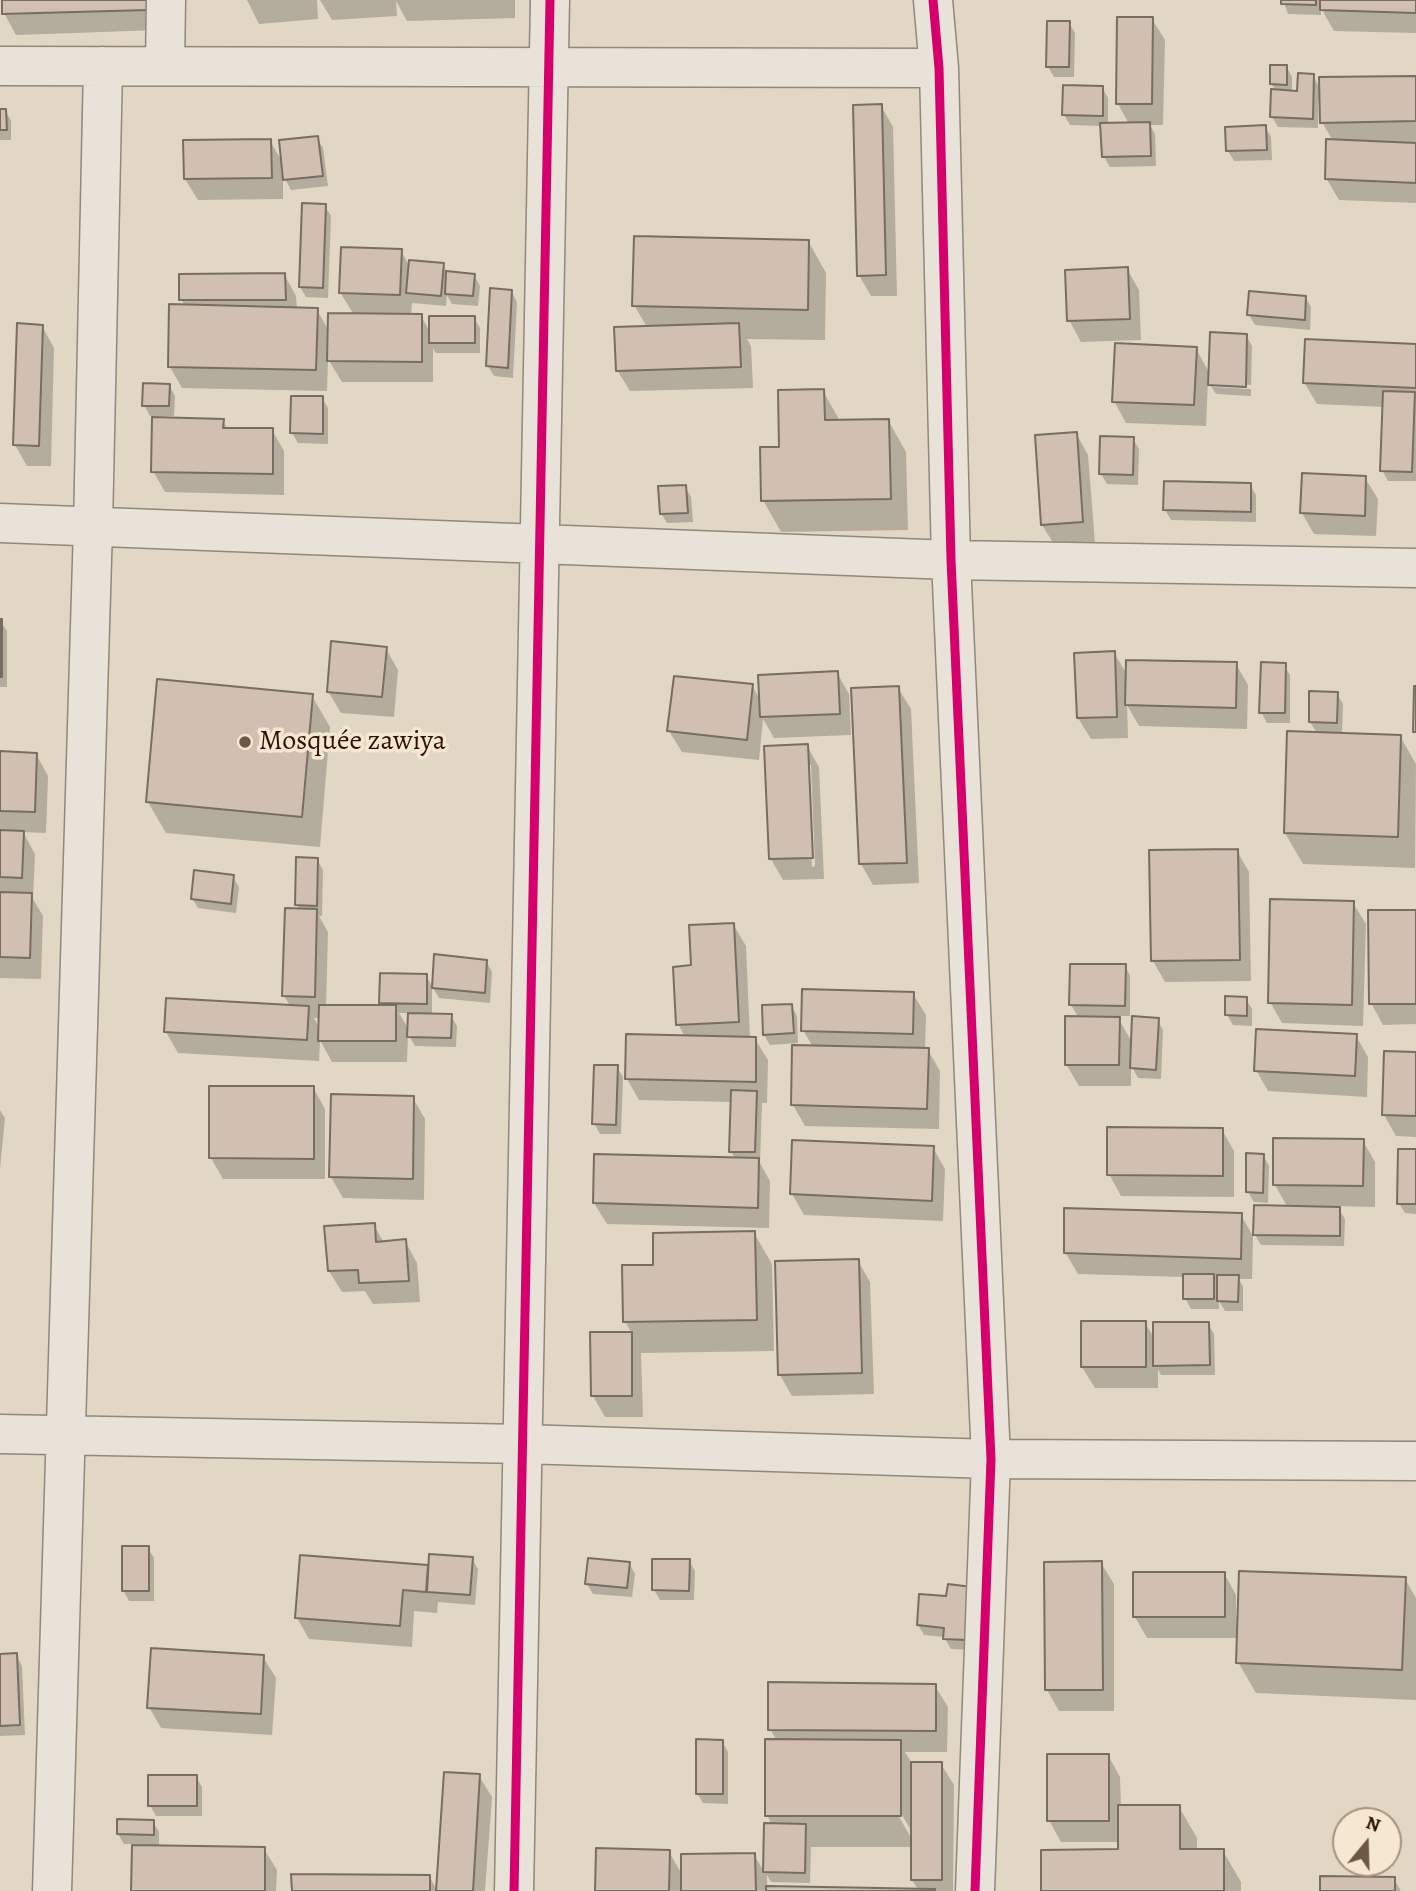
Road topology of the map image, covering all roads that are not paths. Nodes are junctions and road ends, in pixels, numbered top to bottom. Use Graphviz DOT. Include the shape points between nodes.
graph roads {
  1 [pos="166,0"];
  2 [pos="550,0"];
  3 [pos="933,0"];
  4 [pos="0,66"];
  5 [pos="103,66"];
  6 [pos="165,66"];
  7 [pos="549,67"];
  8 [pos="939,68"];
  9 [pos="0,523"];
  10 [pos="93,527"];
  11 [pos="540,544"];
  12 [pos="951,560"];
  13 [pos="1416,568"];
  14 [pos="0,1434"];
  15 [pos="65,1436"];
  16 [pos="523,1444"];
  17 [pos="991,1459"];
  18 [pos="1416,1461"];
  19 [pos="52,1891"];
  20 [pos="514,1891"];
  21 [pos="975,1891"];
  1 -- 6 [label="street"];
  2 -- 7 [label="street"];
  3 -- 8 [label="street"];
  4 -- 5 [label="street"];
  5 -- 6 [label="street"];
  5 -- 10 [label="street"];
  6 -- 7 [label="street"];
  7 -- 8 [label="street"];
  7 -- 11 [label="street"];
  8 -- 12 [label="street"];
  9 -- 10 [label="street"];
  10 -- 11 [label="street"];
  10 -- 15 [label="street"];
  11 -- 12 [label="street"];
  11 -- 16 [label="street"];
  12 -- 13 [label="street"];
  12 -- 17 [label="street"];
  14 -- 15 [label="street"];
  15 -- 16 [label="street"];
  15 -- 19 [label="street"];
  16 -- 17 [label="street"];
  16 -- 20 [label="street"];
  17 -- 18 [label="street"];
  17 -- 21 [label="street"];
}
